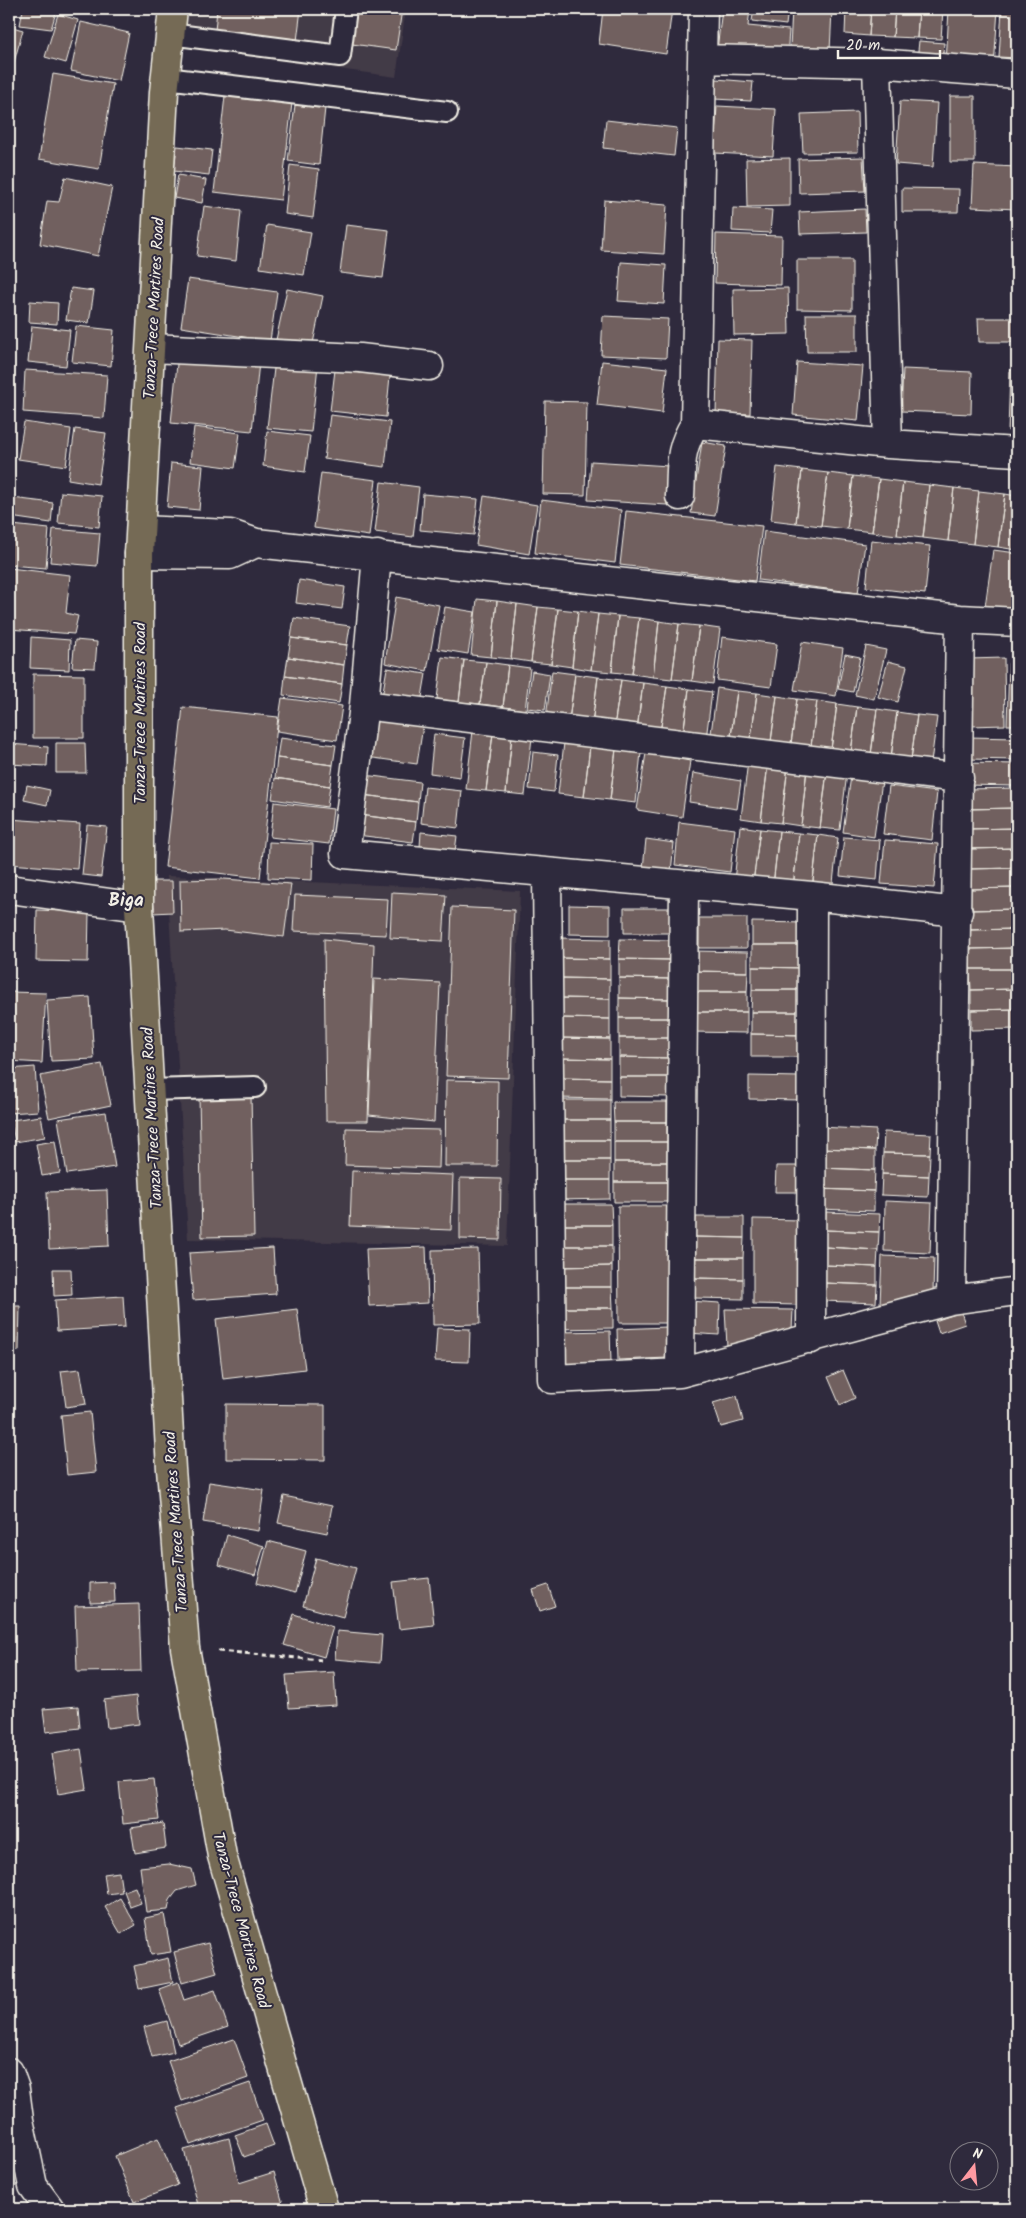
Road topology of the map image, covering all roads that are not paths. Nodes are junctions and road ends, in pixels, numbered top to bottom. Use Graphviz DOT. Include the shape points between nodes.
graph roads {
  1 [pos="346,9"];
  2 [pos="703,9"];
  3 [pos="171,21"];
  4 [pos="703,60"];
  5 [pos="877,63"];
  6 [pos="1017,74"];
  7 [pos="166,78"];
  8 [pos="446,112"];
  9 [pos="151,348"];
  10 [pos="429,366"];
  11 [pos="695,424"];
  12 [pos="888,444"];
  13 [pos="1017,452"];
  14 [pos="680,496"];
  15 [pos="140,542"];
  16 [pos="377,555"];
  17 [pos="960,619"];
  18 [pos="1017,622"];
  19 [pos="364,705"];
  20 [pos="959,778"];
  21 [pos="547,873"];
  22 [pos="684,884"];
  23 [pos="9,890"];
  24 [pos="812,896"];
  25 [pos="139,907"];
  26 [pos="958,912"];
  27 [pos="255,1088"];
  28 [pos="150,1090"];
  29 [pos="1017,1291"];
  30 [pos="951,1300"];
  31 [pos="812,1339"];
  32 [pos="680,1373"];
  33 [pos="9,2072"];
  34 [pos="50,2209"];
  35 [pos="324,2209"];
  1 -- 3 [label="lane" via="340,56"];
  2 -- 4 [label="street"];
  3 -- 7 [label="main road, Tanza-Trece Martires Road"];
  4 -- 5 [label="street"];
  4 -- 11 [label="street"];
  5 -- 6 [label="street"];
  5 -- 12 [label="street"];
  7 -- 8 [label="lane"];
  7 -- 9 [label="main road, Tanza-Trece Martires Road"];
  9 -- 10 [label="street" via="360,358"];
  9 -- 15 [label="main road, Tanza-Trece Martires Road"];
  11 -- 12 [label="street"];
  11 -- 14 [label="street" via="682,451"];
  12 -- 13 [label="street"];
  15 -- 16 [label="street" via="230,555 256,543"];
  15 -- 25 [label="main road, Tanza-Trece Martires Road"];
  16 -- 17 [label="street"];
  16 -- 19 [label="street"];
  17 -- 18 [label="street"];
  17 -- 20 [label="street"];
  19 -- 20 [label="street"];
  19 -- 21 [label="street" via="345,854"];
  20 -- 26 [label="street"];
  21 -- 22 [label="street"];
  21 -- 32 [label="street" via="552,1379"];
  22 -- 24 [label="street"];
  22 -- 32 [label="street"];
  23 -- 25 [label="street"];
  24 -- 26 [label="street"];
  24 -- 31 [label="street"];
  25 -- 28 [label="main road, Tanza-Trece Martires Road"];
  26 -- 30 [label="street"];
  27 -- 28 [label="lane"];
  28 -- 35 [label="main road, Tanza-Trece Martires Road" via="171,1469 185,1648 222,1856"];
  29 -- 30 [label="street"];
  30 -- 31 [label="street"];
  31 -- 32 [label="street"];
  33 -- 34 [label="street" via="33,2186"];
}
